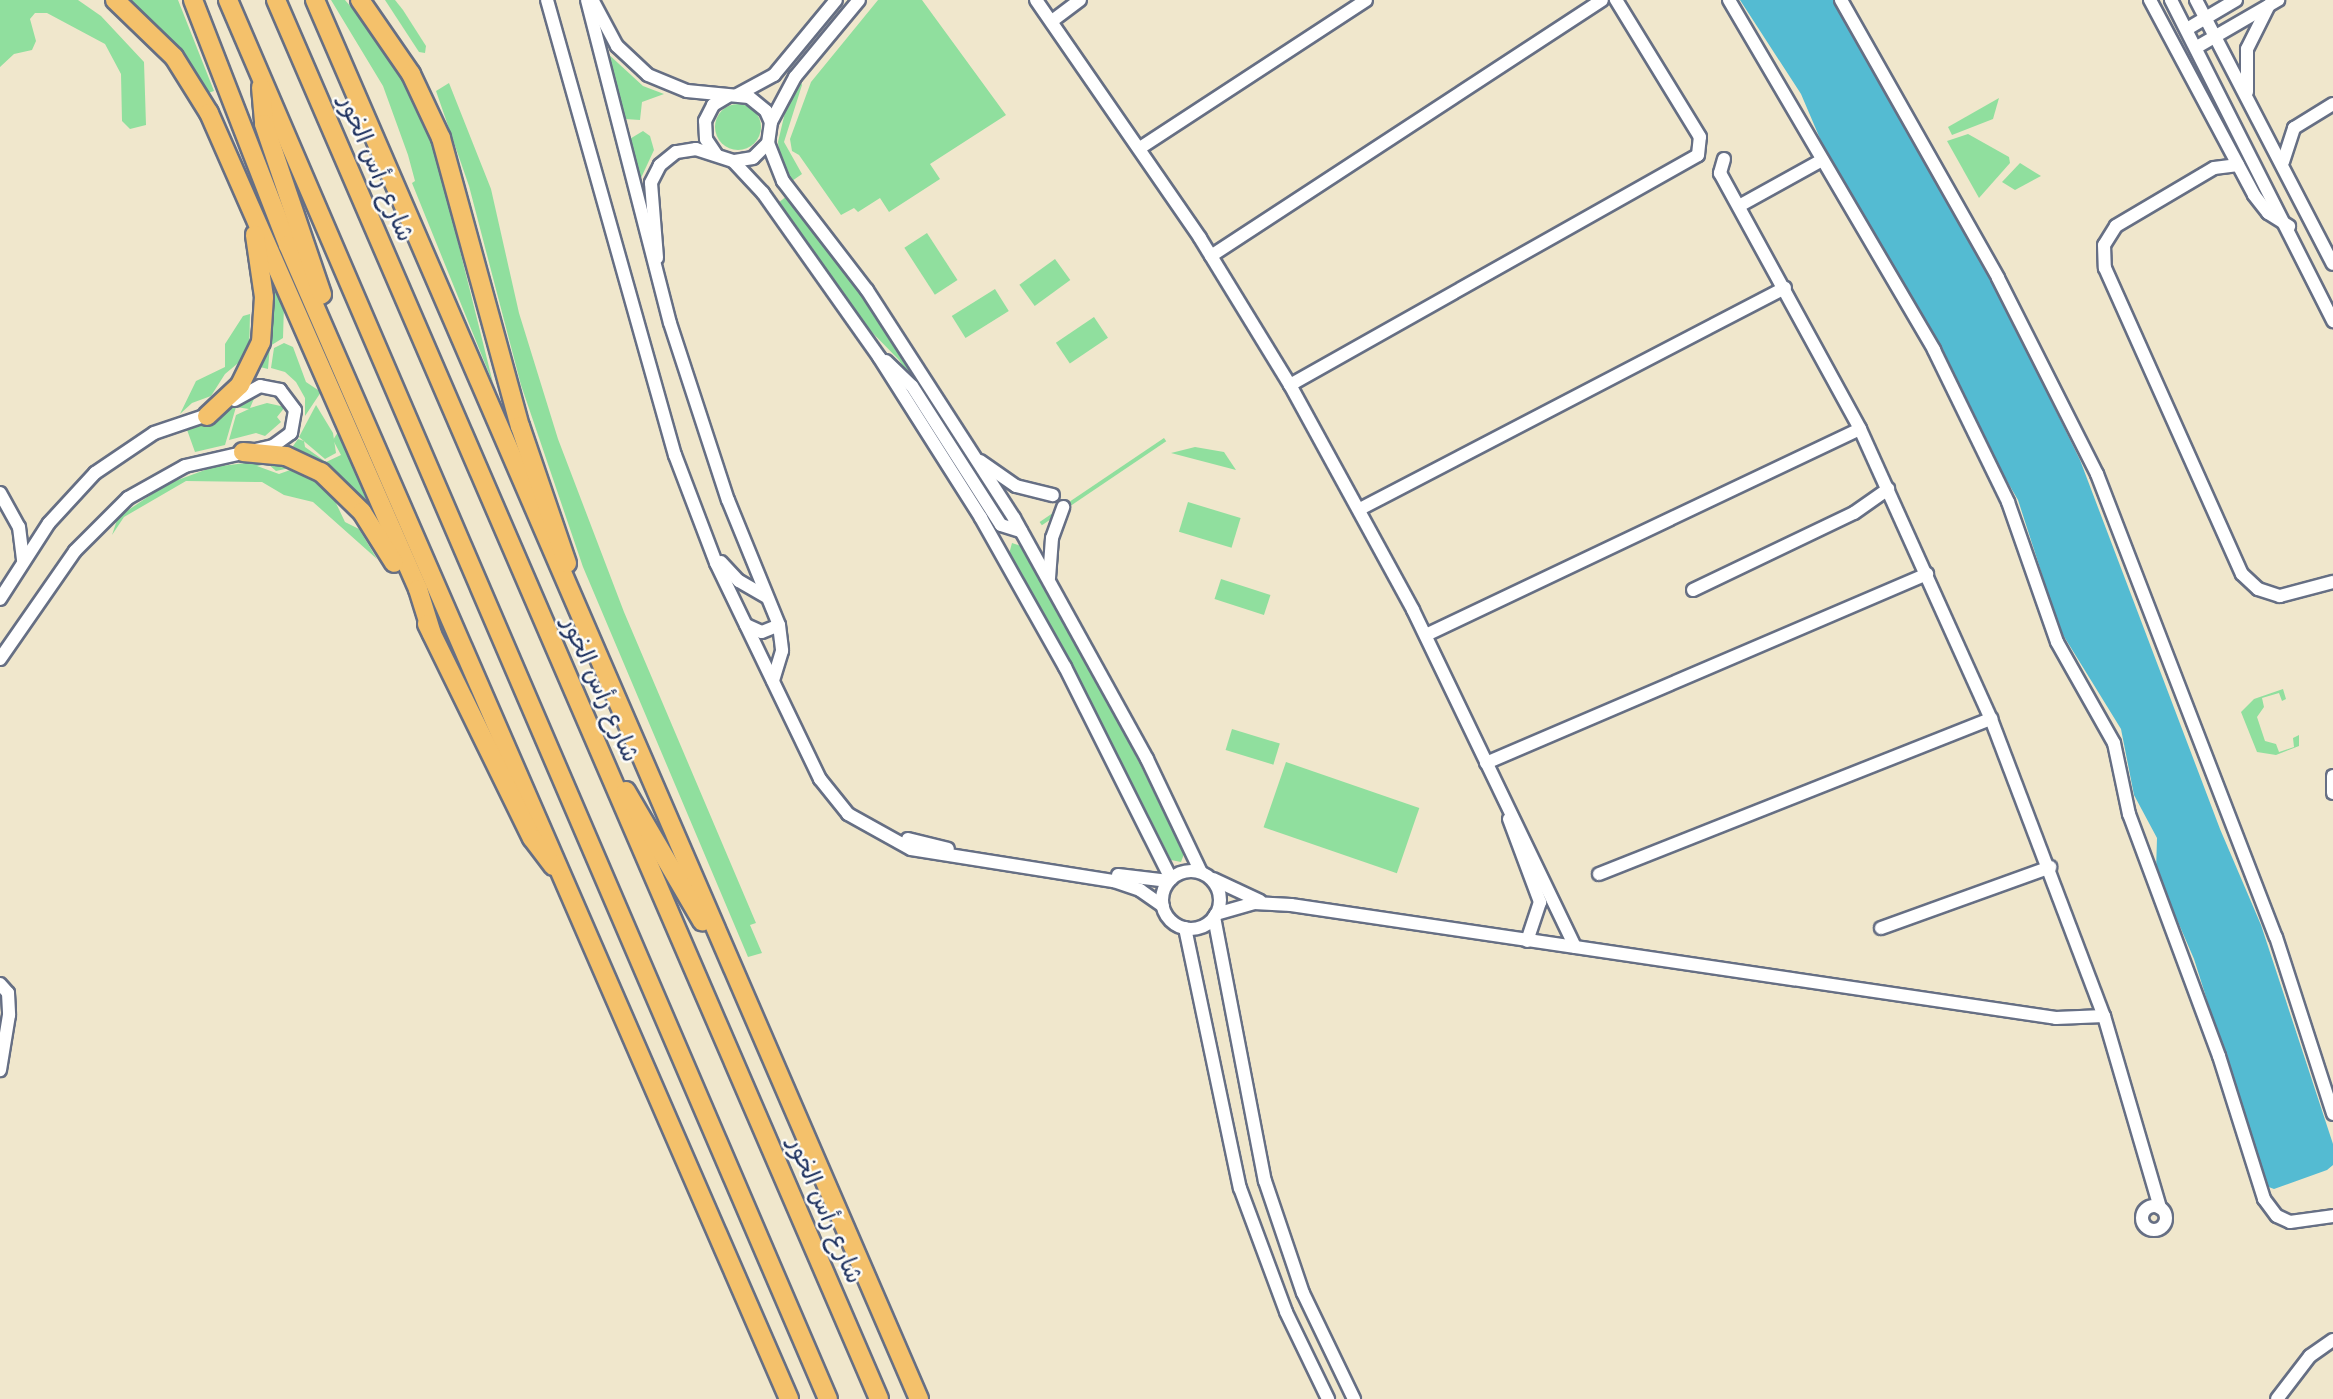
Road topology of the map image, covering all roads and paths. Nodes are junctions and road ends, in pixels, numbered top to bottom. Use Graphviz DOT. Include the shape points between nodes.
graph roads {
  1 [pos="115,0"];
  2 [pos="192,0"];
  3 [pos="228,0"];
  4 [pos="276,0"];
  5 [pos="315,0"];
  6 [pos="360,0"];
  7 [pos="547,0"];
  8 [pos="590,0"];
  9 [pos="836,0"];
  10 [pos="859,0"];
  11 [pos="1037,0"];
  12 [pos="1080,0"];
  13 [pos="1366,0"];
  14 [pos="1602,0"];
  15 [pos="1616,0"];
  16 [pos="1729,0"];
  17 [pos="1841,0"];
  18 [pos="2150,0"];
  19 [pos="2171,0"];
  20 [pos="2196,0"];
  21 [pos="2236,0"];
  22 [pos="2274,3"];
  23 [pos="2206,18"];
  24 [pos="1052,21"];
  25 [pos="2188,29"];
  26 [pos="2216,36"];
  27 [pos="2197,47"];
  28 [pos="262,80"];
  29 [pos="733,95"];
  30 [pos="2248,95"];
  31 [pos="2333,104"];
  32 [pos="771,122"];
  33 [pos="221,139"];
  34 [pos="768,143"];
  35 [pos="1140,148"];
  36 [pos="716,153"];
  37 [pos="1724,159"];
  38 [pos="1822,160"];
  39 [pos="733,161"];
  40 [pos="2283,162"];
  41 [pos="2238,165"];
  42 [pos="1739,206"];
  43 [pos="2289,226"];
  44 [pos="1211,256"];
  45 [pos="656,264"];
  46 [pos="2333,264"];
  47 [pos="1784,288"];
  48 [pos="2333,321"];
  49 [pos="879,357"];
  50 [pos="1290,385"];
  51 [pos="207,416"];
  52 [pos="1860,429"];
  53 [pos="373,440"];
  54 [pos="243,453"];
  55 [pos="974,457"];
  56 [pos="1888,489"];
  57 [pos="0,494"];
  58 [pos="1053,495"];
  59 [pos="1063,507"];
  60 [pos="1360,509"];
  61 [pos="1014,518"];
  62 [pos="1001,525"];
  63 [pos="1021,531"];
  64 [pos="989,533"];
  65 [pos="996,545"];
  66 [pos="712,552"];
  67 [pos="23,561"];
  68 [pos="1927,573"];
  69 [pos="1049,581"];
  70 [pos="2333,582"];
  71 [pos="1693,590"];
  72 [pos="767,597"];
  73 [pos="0,599"];
  74 [pos="574,605"];
  75 [pos="746,625"];
  76 [pos="779,625"];
  77 [pos="432,634"];
  78 [pos="1426,635"];
  79 [pos="0,659"];
  80 [pos="773,681"];
  81 [pos="584,718"];
  82 [pos="1991,719"];
  83 [pos="1486,763"];
  84 [pos="2333,776"];
  85 [pos="2333,793"];
  86 [pos="835,798"];
  87 [pos="1508,811"];
  88 [pos="2050,867"];
  89 [pos="1599,874"];
  90 [pos="563,876"];
  91 [pos="1206,876"];
  92 [pos="1170,880"];
  93 [pos="1263,902"];
  94 [pos="1163,906"];
  95 [pos="1215,916"];
  96 [pos="1185,928"];
  97 [pos="1881,928"];
  98 [pos="1527,940"];
  99 [pos="1575,947"];
  100 [pos="0,984"];
  101 [pos="747,1000"];
  102 [pos="2104,1016"];
  103 [pos="0,1070"];
  104 [pos="2333,1114"];
  105 [pos="2160,1208"];
  106 [pos="2333,1216"];
  107 [pos="2333,1340"];
  108 [pos="789,1399"];
  109 [pos="828,1399"];
  110 [pos="879,1399"];
  111 [pos="919,1399"];
  112 [pos="1328,1399"];
  113 [pos="1354,1399"];
  114 [pos="2277,1399"];
  1 -- 33 [label="highway" via="174,57"];
  2 -- 53 [label="highway" via="288,245"];
  3 -- 28 [label="highway"];
  4 -- 81 [label="highway, شارع رأس الخور"];
  5 -- 74 [label="highway"];
  6 -- 74 [label="highway" via="405,64 442,138 520,426 567,563"];
  7 -- 66 [label="street" via="666,428"];
  8 -- 29 [label="street" via="617,46 648,75 687,91"];
  8 -- 45 [label="street"];
  9 -- 29 [label="street" via="774,75"];
  10 -- 32 [label="street" via="795,77"];
  11 -- 24 [label="street"];
  12 -- 24 [label="street"];
  13 -- 35 [label="street"];
  14 -- 44 [label="street"];
  15 -- 50 [label="street" via="1700,137 1698,155"];
  16 -- 38 [label="street"];
  17 -- 104 [label="street" via="1998,278 2097,474 2276,937"];
  18 -- 41 [label="street"];
  19 -- 25 [label="street"];
  20 -- 23 [label="street"];
  21 -- 23 [label="street"];
  22 -- 26 [label="street"];
  22 -- 30 [label="street" via="2248,49"];
  23 -- 25 [label="street"];
  23 -- 26 [label="street"];
  24 -- 35 [label="street"];
  25 -- 27 [label="street"];
  26 -- 27 [label="street"];
  26 -- 30 [label="street"];
  27 -- 43 [label="street"];
  28 -- 53 [label="highway" via="264,124 361,394"];
  28 -- 109 [label="highway"];
  29 -- 32 [label="street" via="759,102"];
  29 -- 36 [label="street" via="713,105 705,121 706,139"];
  30 -- 40 [label="street"];
  31 -- 40 [label="street" via="2294,128"];
  32 -- 34 [label="street"];
  33 -- 51 [label="highway" via="257,244 264,313 261,342 247,375"];
  33 -- 77 [label="highway" via="418,589"];
  34 -- 39 [label="street" via="753,158"];
  34 -- 55 [label="street" via="783,181 862,283"];
  35 -- 44 [label="street"];
  36 -- 39 [label="street"];
  36 -- 45 [label="street" via="676,152 654,173"];
  37 -- 42 [label="street" via="1719,170"];
  38 -- 42 [label="street"];
  38 -- 106 [label="street" via="1947,374 2019,530 2057,642 2114,743 2129,814 2223,1067 2264,1199 2277,1216 2290,1222"];
  39 -- 49 [label="street" via="763,193"];
  40 -- 46 [label="street"];
  41 -- 43 [label="street" via="2263,208"];
  41 -- 70 [label="street" via="2214,168 2116,226 2104,245 2105,268 2242,574 2258,589 2280,596"];
  42 -- 47 [label="street"];
  43 -- 48 [label="street"];
  44 -- 50 [label="street"];
  45 -- 72 [label="street" via="728,500"];
  47 -- 52 [label="street"];
  47 -- 60 [label="street"];
  49 -- 62 [label="street" via="907,379"];
  49 -- 64 [label="street"];
  50 -- 60 [label="street"];
  51 -- 54 [label="street" via="252,388 275,387 286,394 295,410 291,433 279,445"];
  51 -- 67 [label="street" via="154,433 110,461 65,504"];
  52 -- 56 [label="street"];
  52 -- 78 [label="street"];
  53 -- 90 [label="highway"];
  54 -- 77 [label="highway" via="298,459 342,489 380,539"];
  54 -- 79 [label="street" via="171,472 118,506 75,551"];
  55 -- 58 [label="street" via="1016,486"];
  55 -- 61 [label="street"];
  56 -- 68 [label="street"];
  56 -- 71 [label="street" via="1854,513"];
  57 -- 67 [label="street" via="19,527"];
  59 -- 69 [label="street" via="1050,548"];
  60 -- 78 [label="street"];
  61 -- 62 [label="street"];
  61 -- 63 [label="street"];
  62 -- 63 [label="street"];
  62 -- 64 [label="street"];
  63 -- 65 [label="street"];
  63 -- 69 [label="street"];
  64 -- 65 [label="street"];
  65 -- 92 [label="street" via="1132,792"];
  66 -- 72 [label="street" via="739,581"];
  66 -- 75 [label="street"];
  67 -- 73 [label="street"];
  68 -- 82 [label="street"];
  68 -- 83 [label="street"];
  69 -- 91 [label="street"];
  72 -- 76 [label="street"];
  74 -- 101 [label="highway"];
  75 -- 76 [label="street" via="762,632"];
  75 -- 80 [label="street"];
  76 -- 80 [label="street" via="782,650"];
  77 -- 90 [label="highway" via="536,845"];
  78 -- 83 [label="street"];
  80 -- 86 [label="street" via="814,768"];
  81 -- 101 [label="highway"];
  81 -- 110 [label="highway, شارع رأس الخور"];
  82 -- 88 [label="street"];
  82 -- 89 [label="street"];
  83 -- 87 [label="street"];
  84 -- 85 [label="street"];
  86 -- 92 [label="street" via="880,827 937,848"];
  86 -- 94 [label="street" via="863,825 925,853 1114,881 1140,890"];
  87 -- 98 [label="street" via="1540,902"];
  87 -- 99 [label="street" via="1522,831"];
  88 -- 97 [label="street"];
  88 -- 102 [label="street"];
  90 -- 108 [label="highway"];
  91 -- 92 [label="street" via="1188,871"];
  91 -- 93 [label="street"];
  91 -- 95 [label="street" via="1220,896"];
  92 -- 94 [label="street"];
  93 -- 95 [label="street"];
  93 -- 98 [label="street"];
  94 -- 96 [label="street" via="1171,920"];
  95 -- 96 [label="street" via="1201,927"];
  95 -- 113 [label="street" via="1265,1181 1303,1293"];
  96 -- 112 [label="street" via="1240,1188 1286,1312"];
  98 -- 99 [label="street"];
  99 -- 102 [label="street" via="2056,1018"];
  100 -- 103 [label="street" via="8,993 9,1015"];
  101 -- 111 [label="highway"];
  102 -- 105 [label="street"];
  107 -- 114 [label="street" via="2310,1356"];
}
